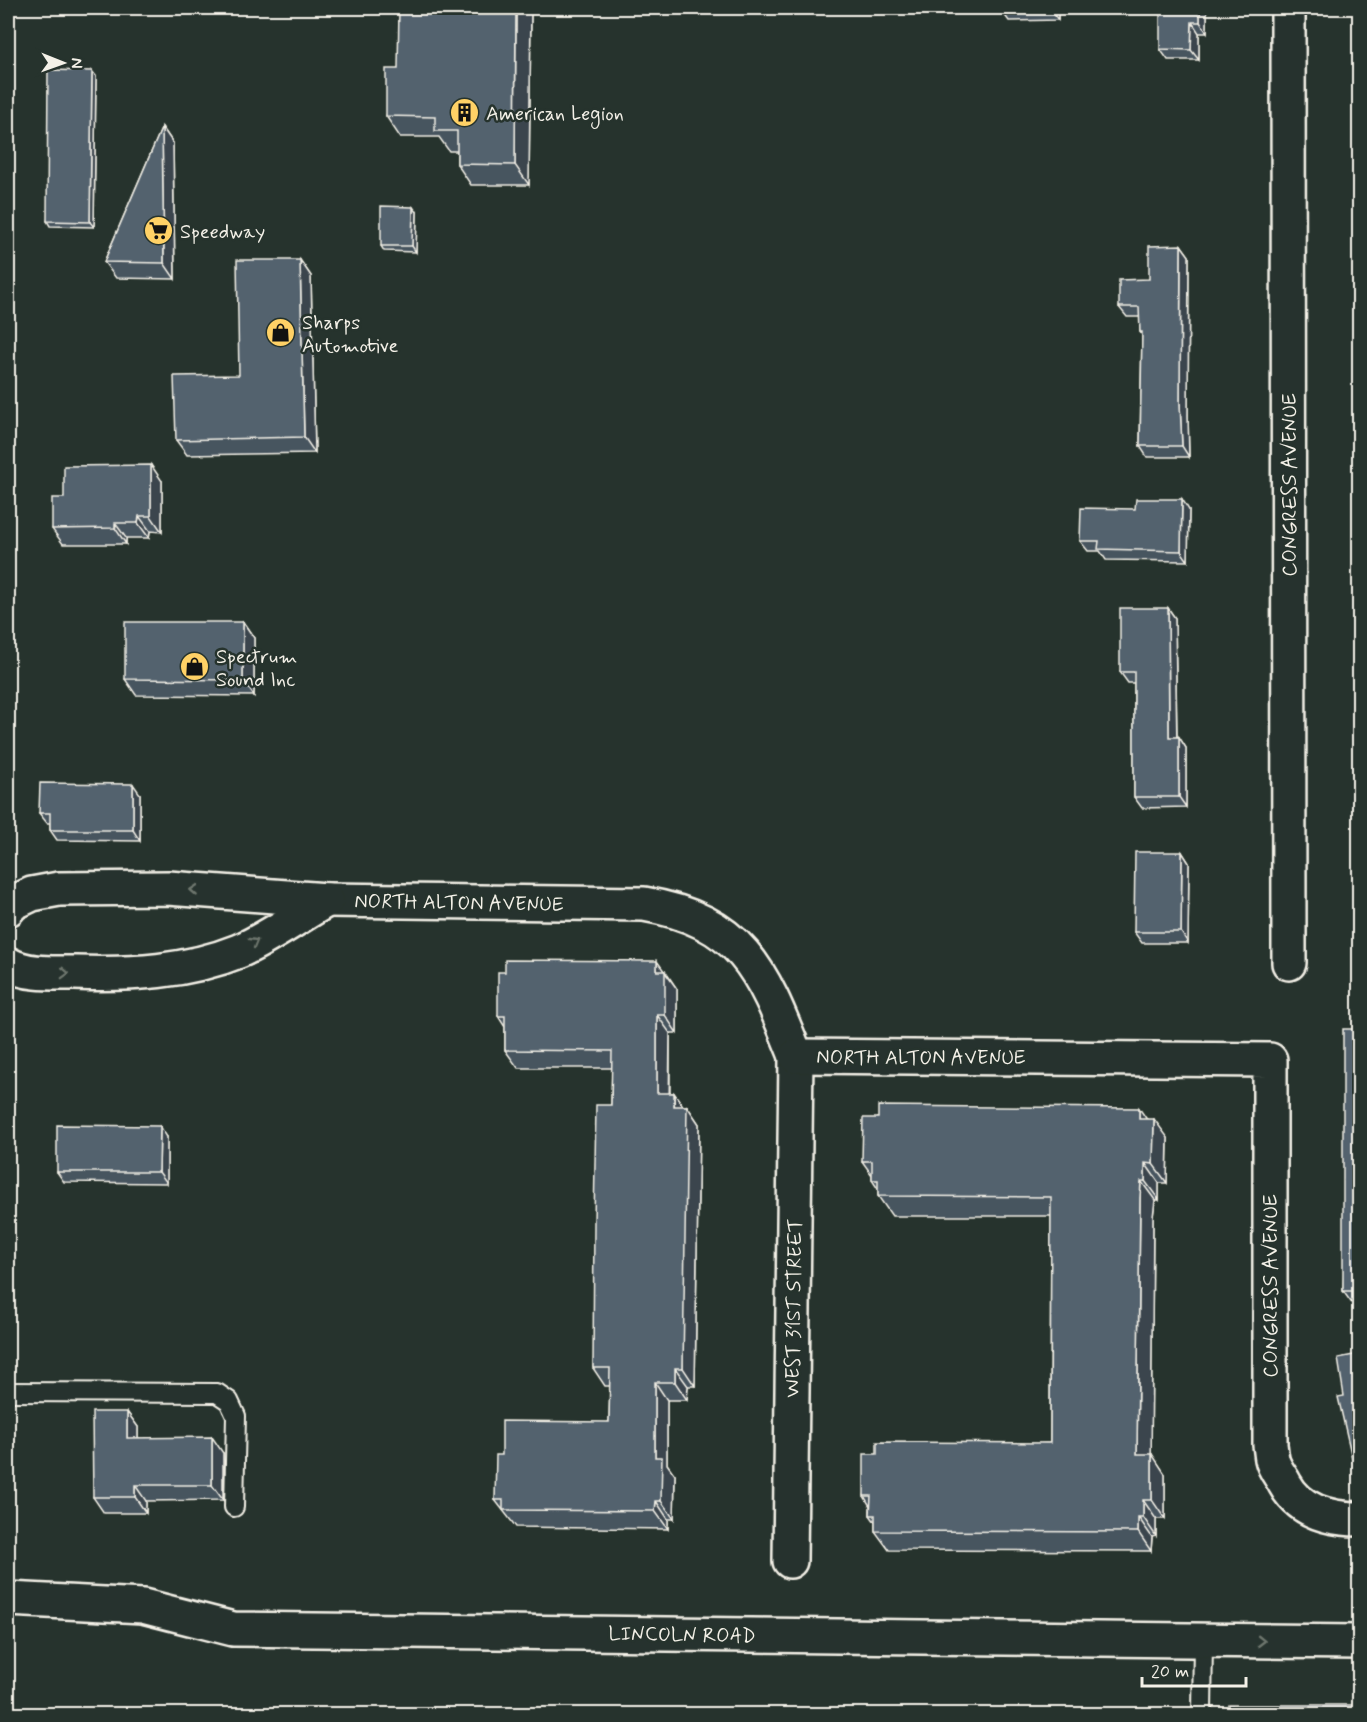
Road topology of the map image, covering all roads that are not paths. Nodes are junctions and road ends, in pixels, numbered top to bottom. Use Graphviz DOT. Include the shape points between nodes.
graph roads {
  1 [pos="1288,8"];
  2 [pos="327,900"];
  3 [pos="8,909"];
  4 [pos="1289,963"];
  5 [pos="8,964"];
  6 [pos="796,1056"];
  7 [pos="1270,1060"];
  8 [pos="8,1392"];
  9 [pos="234,1507"];
  10 [pos="1359,1519"];
  11 [pos="790,1561"];
  12 [pos="8,1599"];
  13 [pos="1203,1640"];
  14 [pos="1359,1642"];
  15 [pos="1202,1714"];
  1 -- 4 [label="street, CONGRESS AVENUE"];
  2 -- 3 [label="street, NORTH ALTON AVENUE, one-way" via="168,888 59,889 32,894"];
  5 -- 2 [label="street, NORTH ALTON AVENUE, one-way" via="39,972 123,975 210,962 241,950"];
  2 -- 6 [label="street, NORTH ALTON AVENUE" via="644,904 672,909 725,935 746,956 763,980"];
  6 -- 7 [label="street, NORTH ALTON AVENUE"];
  6 -- 11 [label="street, WEST 31ST STREET"];
  7 -- 10 [label="street, CONGRESS AVENUE" via="1272,1458 1287,1489 1299,1502 1325,1515"];
  8 -- 9 [label="lane" via="217,1393 229,1401 236,1416"];
  12 -- 13 [label="street, LINCOLN ROAD" via="143,1606 233,1629"];
  13 -- 14 [label="street, LINCOLN ROAD, one-way"];
  13 -- 15 [label="lane"];
}
